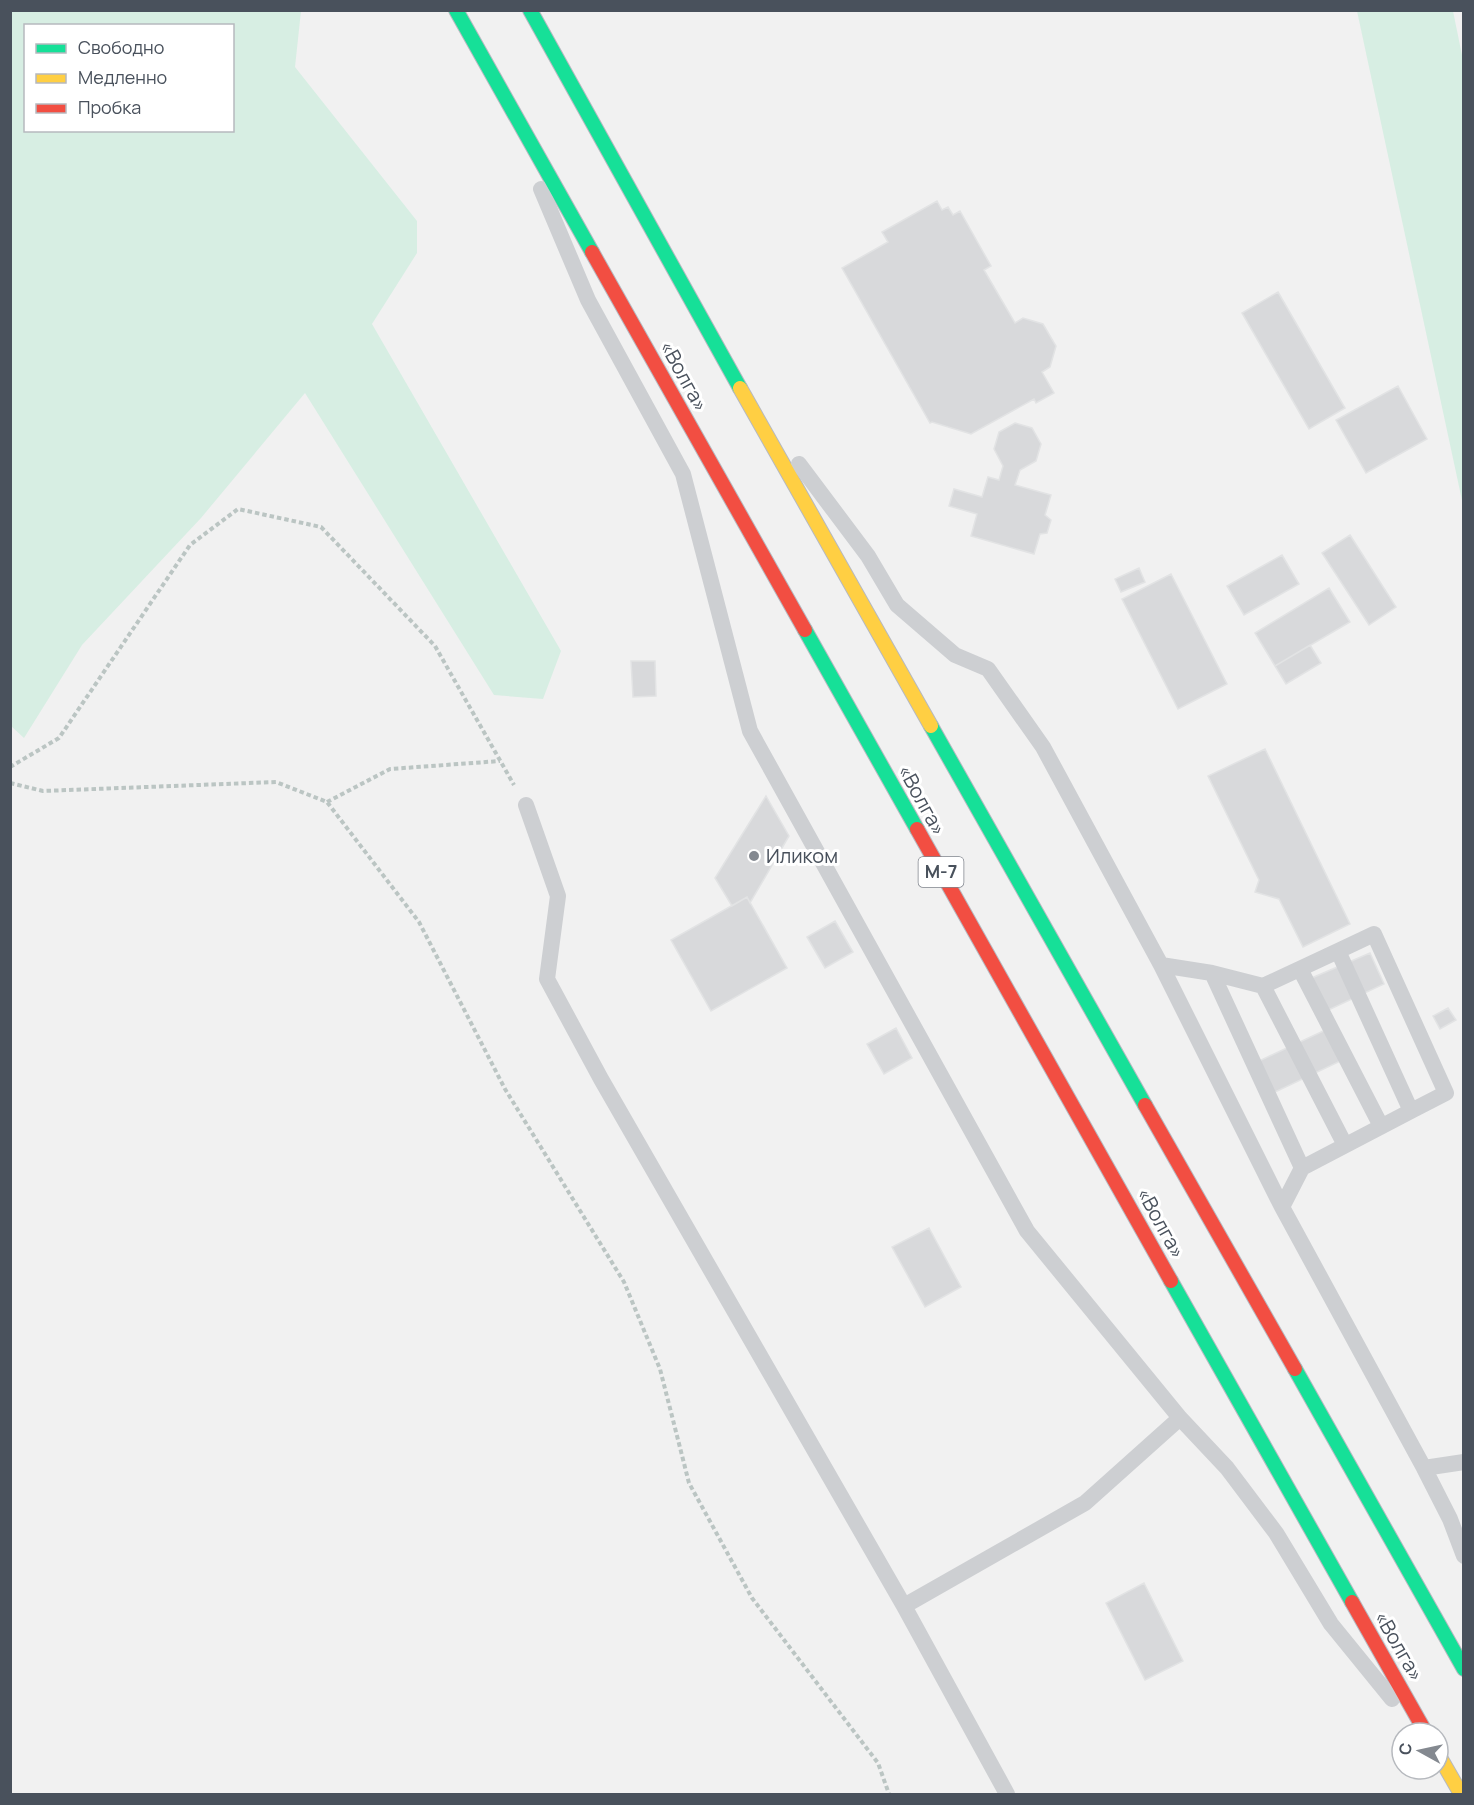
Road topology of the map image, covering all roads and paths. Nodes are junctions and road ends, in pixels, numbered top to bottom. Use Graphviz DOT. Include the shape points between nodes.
graph roads {
  1 [pos="456,10"];
  2 [pos="530,10"];
  3 [pos="494,78"];
  4 [pos="738,382"];
  5 [pos="500,761"];
  6 [pos="10,767"];
  7 [pos="10,783"];
  8 [pos="327,802"];
  9 [pos="526,805"];
  10 [pos="1338,951"];
  11 [pos="1161,965"];
  12 [pos="1300,969"];
  13 [pos="1212,974"];
  14 [pos="1263,986"];
  15 [pos="1412,1111"];
  16 [pos="1381,1126"];
  17 [pos="1345,1145"];
  18 [pos="1302,1168"];
  19 [pos="1282,1207"];
  20 [pos="1179,1418"];
  21 [pos="1464,1462"];
  22 [pos="1424,1468"];
  23 [pos="1464,1556"];
  24 [pos="904,1606"];
  25 [pos="1464,1669"];
  26 [pos="1410,1721"];
  27 [pos="1419,1721"];
  28 [pos="1450,1775"];
  29 [pos="889,1794"];
  30 [pos="1007,1794"];
  31 [pos="1461,1794"];
  1 -- 3 [label="highway, «Волга» / М-7"];
  2 -- 4 [label="highway"];
  3 -- 20 [label="lane" via="588,300 683,474 750,731 1027,1231"];
  3 -- 27 [label="highway, «Волга» / М-7"];
  4 -- 11 [label="lane" via="868,556 897,605 955,655 987,669 1043,747"];
  4 -- 25 [label="highway"];
  5 -- 6 [label="path" via="435,646 321,527 238,509 190,545 59,738"];
  5 -- 8 [label="path" via="390,769"];
  5 -- 9 [label="path"];
  7 -- 8 [label="path" via="43,791 276,782"];
  8 -- 29 [label="path" via="419,922 506,1089 624,1282 660,1369 689,1483 752,1598 878,1763"];
  9 -- 24 [label="lane" via="558,896 547,979"];
  10 -- 12 [label="lane"];
  10 -- 15 [label="lane"];
  10 -- 15 [label="lane" via="1374,934 1446,1093"];
  11 -- 13 [label="lane"];
  11 -- 19 [label="lane"];
  12 -- 14 [label="lane"];
  12 -- 16 [label="lane"];
  13 -- 14 [label="lane"];
  13 -- 18 [label="lane"];
  14 -- 17 [label="lane"];
  15 -- 16 [label="lane"];
  16 -- 17 [label="lane"];
  17 -- 18 [label="lane"];
  18 -- 19 [label="lane"];
  19 -- 22 [label="lane"];
  20 -- 24 [label="lane" via="1085,1503"];
  20 -- 26 [label="lane" via="1227,1468 1276,1533 1331,1624"];
  21 -- 22 [label="lane"];
  22 -- 23 [label="lane"];
  24 -- 30 [label="lane"];
  28 -- 31 [label="highway"];
}
